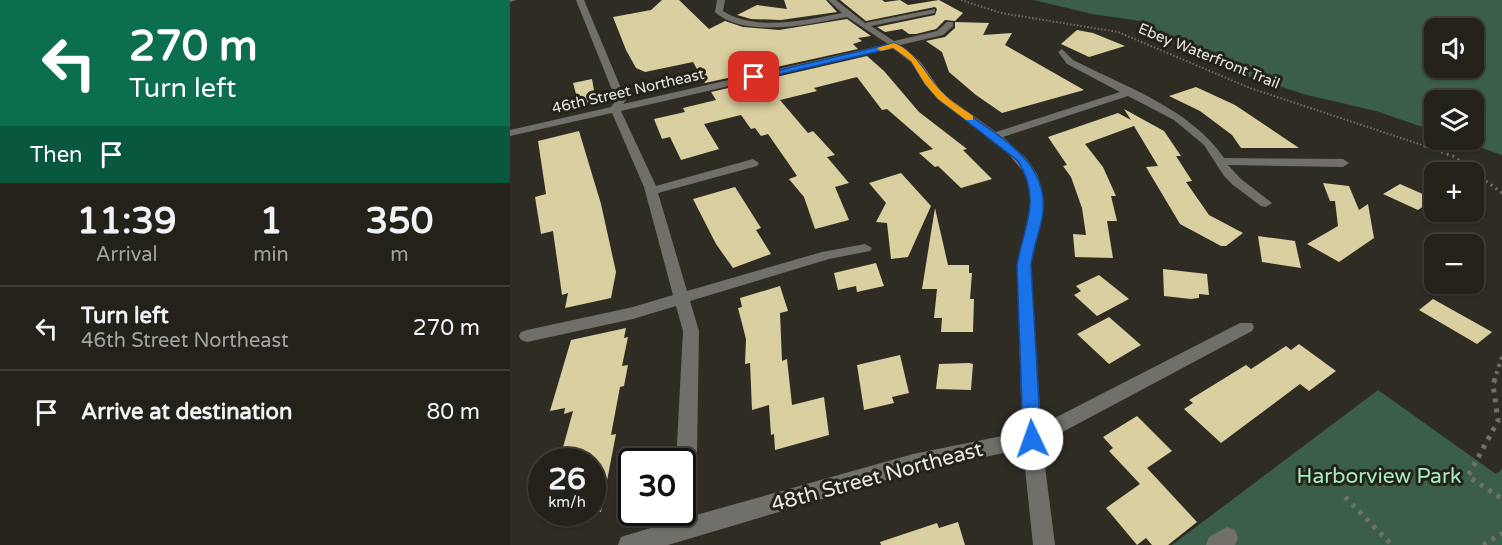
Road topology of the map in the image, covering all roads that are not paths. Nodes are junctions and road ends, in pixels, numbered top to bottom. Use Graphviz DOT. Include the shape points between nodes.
graph roads {
  1 [pos="580,0"];
  2 [pos="722,0"];
  3 [pos="832,0"];
  4 [pos="932,11"];
  5 [pos="850,14"];
  6 [pos="950,24"];
  7 [pos="865,25"];
  8 [pos="893,45"];
  9 [pos="1062,52"];
  10 [pos="1130,92"];
  11 [pos="615,109"];
  12 [pos="510,133"];
  13 [pos="994,136"];
  14 [pos="1220,161"];
  15 [pos="753,163"];
  16 [pos="1343,163"];
  17 [pos="651,191"];
  18 [pos="1266,203"];
  19 [pos="865,248"];
  20 [pos="682,300"];
  21 [pos="1246,327"];
  22 [pos="527,336"];
  23 [pos="1032,439"];
  24 [pos="684,530"];
  25 [pos="629,545"];
  26 [pos="1044,545"];
  1 -- 11 [label="street" via="621,100"];
  2 -- 5 [label="street" via="718,12 722,16 749,23 787,24"];
  3 -- 5 [label="street"];
  4 -- 7 [label="street"];
  5 -- 7 [label="street"];
  6 -- 8 [label="street, 46th Street Northeast" via="940,33"];
  7 -- 8 [label="street"];
  8 -- 11 [label="street, 46th Street Northeast"];
  8 -- 13 [label="street" via="914,60 941,97"];
  9 -- 10 [label="street" via="1070,62"];
  10 -- 13 [label="street"];
  10 -- 14 [label="street" via="1194,129"];
  11 -- 12 [label="street, 46th Street Northeast"];
  11 -- 17 [label="street"];
  13 -- 23 [label="street" via="1022,159 1036,189 1037,212 1024,265"];
  14 -- 16 [label="street"];
  14 -- 18 [label="street" via="1237,182"];
  15 -- 17 [label="street"];
  17 -- 20 [label="street"];
  19 -- 20 [label="street" via="827,255"];
  20 -- 22 [label="street"];
  20 -- 24 [label="street" via="691,331"];
  21 -- 23 [label="street, 48th Street Northeast"];
  23 -- 24 [label="street, 48th Street Northeast" via="913,463"];
  23 -- 26 [label="street"];
  24 -- 25 [label="street, 48th Street Northeast"];
}
